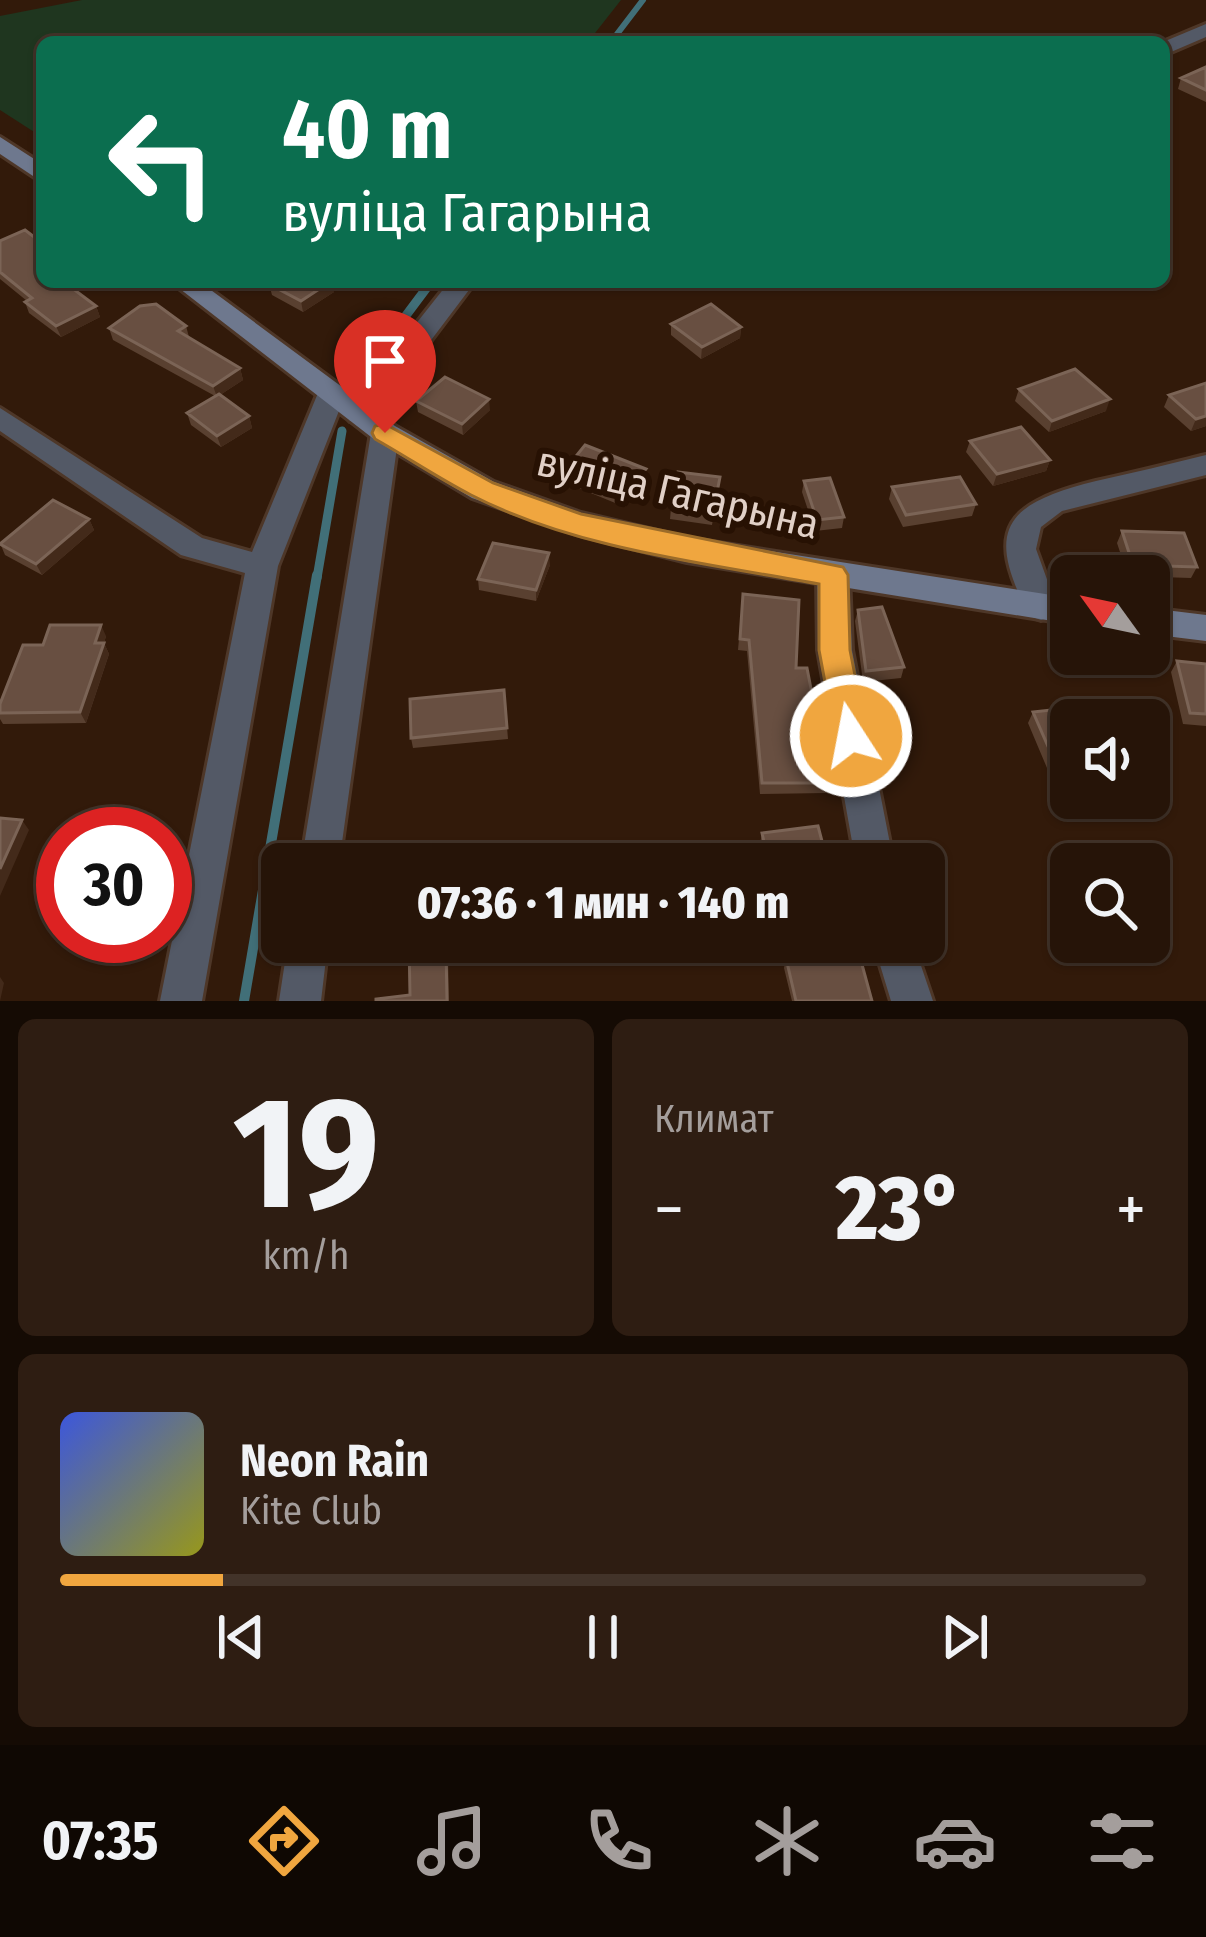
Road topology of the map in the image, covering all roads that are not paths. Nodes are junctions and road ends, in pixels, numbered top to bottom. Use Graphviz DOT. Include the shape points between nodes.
graph roads {
  1 [pos="1206,30"];
  2 [pos="1170,46"];
  3 [pos="0,144"];
  4 [pos="36,171"];
  5 [pos="192,288"];
  6 [pos="457,288"];
  7 [pos="359,413"];
  8 [pos="0,417"];
  9 [pos="1206,465"];
  10 [pos="262,566"];
  11 [pos="833,575"];
  12 [pos="1050,599"];
  13 [pos="1050,608"];
  14 [pos="1170,624"];
  15 [pos="1206,628"];
  16 [pos="322,843"];
  17 [pos="871,843"];
  18 [pos="305,963"];
  19 [pos="900,963"];
  20 [pos="181,1001"];
  21 [pos="300,1001"];
  22 [pos="912,1001"];
  1 -- 2 [label="street"];
  3 -- 4 [label="street"];
  5 -- 7 [label="street, вуліца Гагарына"];
  6 -- 7 [label="street"];
  7 -- 10 [label="street"];
  7 -- 11 [label="street, вуліца Гагарына" via="483,490 576,524"];
  7 -- 16 [label="street"];
  8 -- 10 [label="street" via="193,547"];
  9 -- 12 [label="street" via="1052,503 1027,521 1020,549"];
  10 -- 20 [label="street"];
  11 -- 13 [label="street, вуліца Гагарына"];
  11 -- 17 [label="street" via="835,650"];
  14 -- 15 [label="street"];
  18 -- 21 [label="street"];
  19 -- 22 [label="street"];
}
